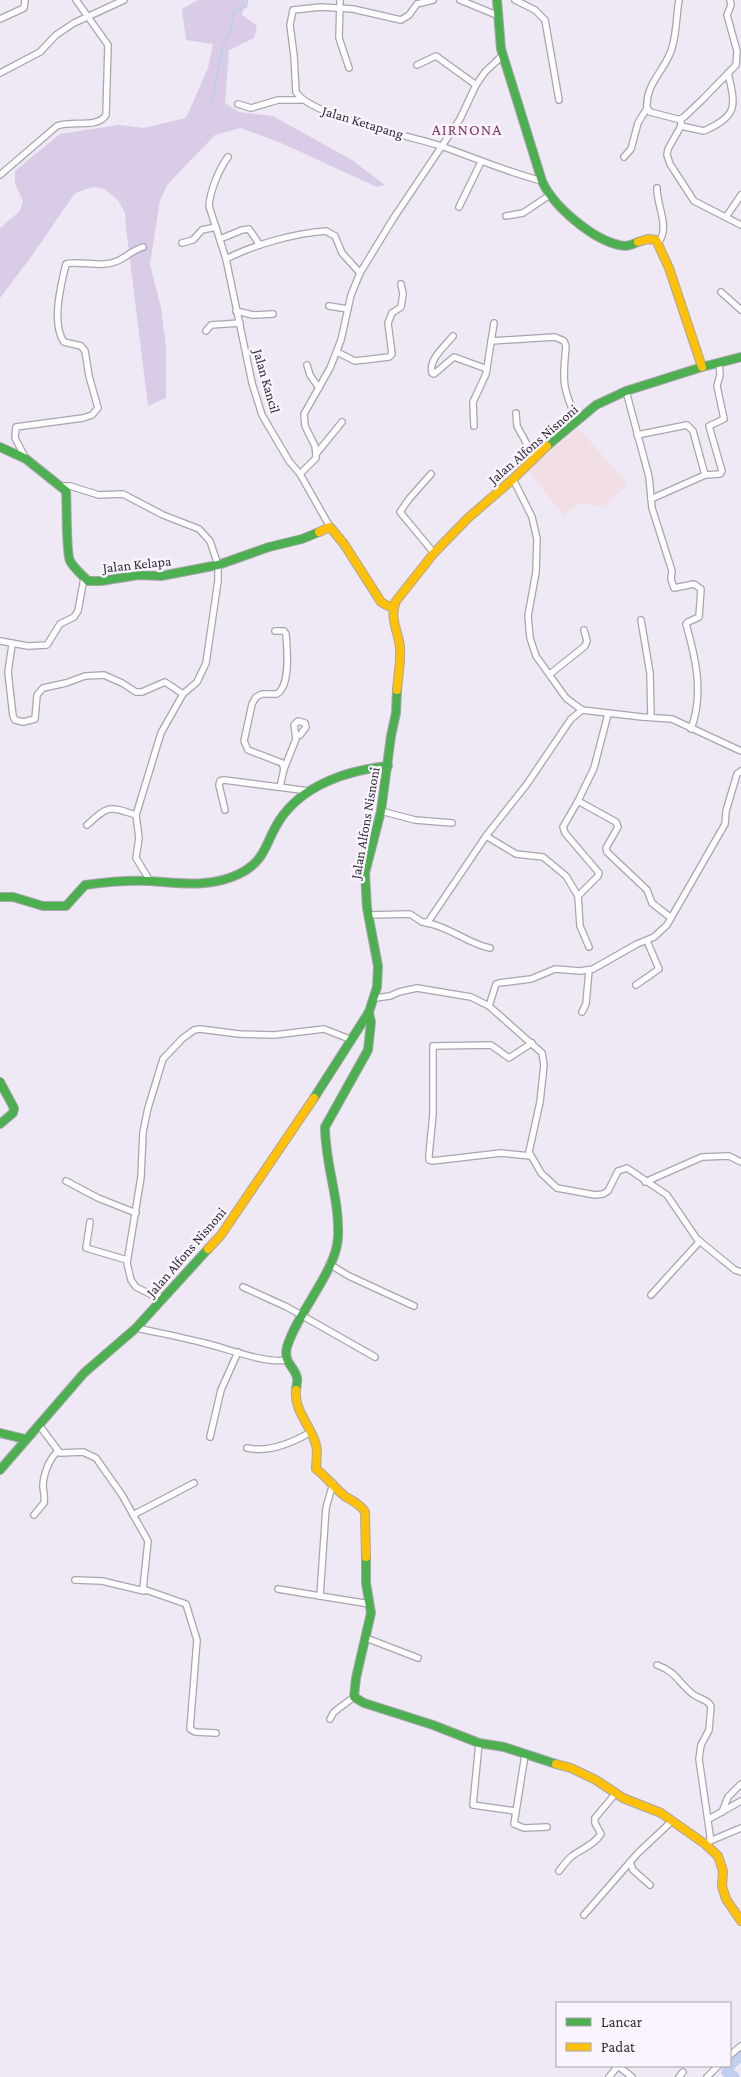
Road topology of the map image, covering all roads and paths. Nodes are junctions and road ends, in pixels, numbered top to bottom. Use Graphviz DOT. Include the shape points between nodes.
graph roads {
  1 [pos="25,0"];
  2 [pos="76,0"];
  3 [pos="124,0"];
  4 [pos="340,0"];
  5 [pos="433,0"];
  6 [pos="460,0"];
  7 [pos="497,0"];
  8 [pos="515,0"];
  9 [pos="678,0"];
  10 [pos="730,0"];
  11 [pos="340,8"];
  12 [pos="88,16"];
  13 [pos="499,16"];
  14 [pos="0,19"];
  15 [pos="503,55"];
  16 [pos="417,65"];
  17 [pos="349,68"];
  18 [pos="0,73"];
  19 [pos="728,73"];
  20 [pos="476,85"];
  21 [pos="302,100"];
  22 [pos="559,100"];
  23 [pos="238,104"];
  24 [pos="647,108"];
  25 [pos="681,122"];
  26 [pos="442,146"];
  27 [pos="228,157"];
  28 [pos="624,157"];
  29 [pos="482,162"];
  30 [pos="0,175"];
  31 [pos="542,181"];
  32 [pos="657,188"];
  33 [pos="550,195"];
  34 [pos="741,196"];
  35 [pos="459,206"];
  36 [pos="506,216"];
  37 [pos="726,217"];
  38 [pos="741,225"];
  39 [pos="216,227"];
  40 [pos="220,239"];
  41 [pos="182,243"];
  42 [pos="658,243"];
  43 [pos="260,245"];
  44 [pos="143,247"];
  45 [pos="226,259"];
  46 [pos="360,273"];
  47 [pos="401,284"];
  48 [pos="721,292"];
  49 [pos="329,306"];
  50 [pos="348,309"];
  51 [pos="741,310"];
  52 [pos="236,311"];
  53 [pos="273,314"];
  54 [pos="240,323"];
  55 [pos="494,323"];
  56 [pos="206,331"];
  57 [pos="453,336"];
  58 [pos="491,341"];
  59 [pos="336,352"];
  60 [pos="741,357"];
  61 [pos="719,362"];
  62 [pos="307,365"];
  63 [pos="702,367"];
  64 [pos="487,369"];
  65 [pos="319,388"];
  66 [pos="626,391"];
  67 [pos="516,413"];
  68 [pos="342,422"];
  69 [pos="576,422"];
  70 [pos="474,426"];
  71 [pos="637,435"];
  72 [pos="0,448"];
  73 [pos="316,454"];
  74 [pos="534,457"];
  75 [pos="26,459"];
  76 [pos="300,474"];
  77 [pos="431,474"];
  78 [pos="705,474"];
  79 [pos="513,479"];
  80 [pos="61,486"];
  81 [pos="651,499"];
  82 [pos="330,527"];
  83 [pos="434,553"];
  84 [pos="218,565"];
  85 [pos="84,578"];
  86 [pos="394,606"];
  87 [pos="641,620"];
  88 [pos="584,630"];
  89 [pos="275,631"];
  90 [pos="0,641"];
  91 [pos="12,645"];
  92 [pos="550,674"];
  93 [pos="183,694"];
  94 [pos="582,710"];
  95 [pos="608,714"];
  96 [pos="652,717"];
  97 [pos="691,729"];
  98 [pos="296,736"];
  99 [pos="741,751"];
  100 [pos="388,766"];
  101 [pos="284,769"];
  102 [pos="741,771"];
  103 [pos="280,787"];
  104 [pos="309,791"];
  105 [pos="578,801"];
  106 [pos="224,810"];
  107 [pos="381,811"];
  108 [pos="136,815"];
  109 [pos="452,823"];
  110 [pos="87,825"];
  111 [pos="486,836"];
  112 [pos="150,881"];
  113 [pos="578,896"];
  114 [pos="0,898"];
  115 [pos="369,915"];
  116 [pos="671,918"];
  117 [pos="426,923"];
  118 [pos="646,941"];
  119 [pos="589,947"];
  120 [pos="490,948"];
  121 [pos="589,970"];
  122 [pos="636,985"];
  123 [pos="375,998"];
  124 [pos="489,1006"];
  125 [pos="582,1012"];
  126 [pos="369,1013"];
  127 [pos="352,1040"];
  128 [pos="532,1043"];
  129 [pos="0,1082"];
  130 [pos="0,1124"];
  131 [pos="530,1156"];
  132 [pos="741,1162"];
  133 [pos="66,1181"];
  134 [pos="645,1182"];
  135 [pos="136,1213"];
  136 [pos="90,1222"];
  137 [pos="700,1241"];
  138 [pos="127,1260"];
  139 [pos="329,1264"];
  140 [pos="736,1270"];
  141 [pos="243,1287"];
  142 [pos="651,1295"];
  143 [pos="163,1297"];
  144 [pos="414,1306"];
  145 [pos="300,1316"];
  146 [pos="136,1328"];
  147 [pos="238,1352"];
  148 [pos="375,1357"];
  149 [pos="286,1360"];
  150 [pos="39,1425"];
  151 [pos="311,1432"];
  152 [pos="0,1433"];
  153 [pos="210,1437"];
  154 [pos="25,1439"];
  155 [pos="247,1448"];
  156 [pos="58,1451"];
  157 [pos="0,1470"];
  158 [pos="194,1482"];
  159 [pos="332,1484"];
  160 [pos="34,1515"];
  161 [pos="132,1515"];
  162 [pos="75,1580"];
  163 [pos="278,1589"];
  164 [pos="144,1591"];
  165 [pos="320,1596"];
  166 [pos="370,1604"];
  167 [pos="366,1638"];
  168 [pos="418,1658"];
  169 [pos="657,1665"];
  170 [pos="354,1697"];
  171 [pos="330,1719"];
  172 [pos="216,1733"];
  173 [pos="479,1743"];
  174 [pos="525,1755"];
  175 [pos="741,1784"];
  176 [pos="616,1793"];
  177 [pos="741,1801"];
  178 [pos="515,1810"];
  179 [pos="722,1812"];
  180 [pos="709,1819"];
  181 [pos="672,1821"];
  182 [pos="547,1827"];
  183 [pos="741,1828"];
  184 [pos="707,1843"];
  185 [pos="630,1862"];
  186 [pos="559,1871"];
  187 [pos="650,1885"];
  188 [pos="584,1915"];
  189 [pos="741,1920"];
  190 [pos="741,2046"];
  191 [pos="731,2054"];
  192 [pos="617,2067"];
  193 [pos="619,2067"];
  194 [pos="717,2067"];
  195 [pos="609,2077"];
  196 [pos="632,2077"];
  197 [pos="707,2077"];
  1 -- 14 [label="street" via="24,8"];
  2 -- 12 [label="street"];
  3 -- 12 [label="street"];
  4 -- 11 [label="street"];
  5 -- 11 [label="street" via="417,4 401,20"];
  6 -- 13 [label="street"];
  7 -- 13 [label="street"];
  8 -- 22 [label="street" via="535,10 546,22"];
  9 -- 24 [label="street" via="673,46 652,82"];
  10 -- 19 [label="street" via="727,15 738,51 736,64"];
  11 -- 17 [label="street" via="338,38"];
  11 -- 21 [label="street" via="300,8 291,13 295,90"];
  12 -- 18 [label="street" via="62,30 40,52"];
  12 -- 30 [label="street" via="108,46 105,117 97,122 67,122 57,126"];
  13 -- 15 [label="street"];
  15 -- 20 [label="street"];
  15 -- 31 [label="street"];
  16 -- 20 [label="street" via="436,56"];
  19 -- 25 [label="street"];
  19 -- 25 [label="street" via="734,98 726,119 704,131"];
  20 -- 26 [label="street" via="460,119"];
  21 -- 23 [label="street" via="278,100 251,108"];
  21 -- 26 [label="street, Jalan Ketapang" via="350,120"];
  24 -- 25 [label="street" via="650,112"];
  24 -- 28 [label="street" via="638,123 631,149"];
  25 -- 37 [label="street" via="668,149 670,164 694,201"];
  26 -- 29 [label="street, Jalan Ketapang"];
  26 -- 46 [label="street"];
  27 -- 39 [label="street, Jalan Kancil" via="209,198"];
  29 -- 31 [label="street, Jalan Ketapang"];
  29 -- 35 [label="street"];
  31 -- 33 [label="street"];
  32 -- 42 [label="street" via="663,219"];
  33 -- 36 [label="street" via="523,213"];
  33 -- 42 [label="street" via="571,215 612,244 626,246 652,238"];
  34 -- 37 [label="street"];
  37 -- 38 [label="street"];
  39 -- 40 [label="street, Jalan Kancil"];
  39 -- 41 [label="street" via="202,230 192,240"];
  40 -- 43 [label="street" via="245,229 251,231"];
  40 -- 45 [label="street, Jalan Kancil"];
  42 -- 63 [label="street"];
  43 -- 45 [label="street"];
  43 -- 46 [label="street" via="327,231 335,236 342,253"];
  44 -- 75 [label="street" via="115,263 66,264 58,303 61,335 64,342 80,346 85,351 98,408 83,418 16,427 15,438"];
  45 -- 52 [label="street, Jalan Kancil"];
  46 -- 50 [label="street"];
  47 -- 59 [label="street" via="401,307 392,314 388,323 392,354 355,361"];
  48 -- 51 [label="street"];
  49 -- 50 [label="street"];
  50 -- 59 [label="street"];
  52 -- 53 [label="street" via="253,315"];
  52 -- 54 [label="street, Jalan Kancil"];
  54 -- 56 [label="street" via="211,325"];
  54 -- 76 [label="street, Jalan Kancil" via="262,415"];
  55 -- 58 [label="street"];
  57 -- 64 [label="street" via="433,361 432,373 454,357"];
  58 -- 64 [label="street"];
  58 -- 69 [label="street" via="555,337 564,341 564,383"];
  59 -- 65 [label="street"];
  60 -- 61 [label="street, Jalan Alfons Nisnoni"];
  61 -- 63 [label="street, Jalan Alfons Nisnoni"];
  61 -- 78 [label="street" via="717,386 724,418 709,426 722,472"];
  62 -- 65 [label="street"];
  63 -- 66 [label="street, Jalan Alfons Nisnoni"];
  64 -- 70 [label="street" via="473,402"];
  65 -- 73 [label="street" via="304,414"];
  66 -- 69 [label="street, Jalan Alfons Nisnoni" via="596,405"];
  66 -- 71 [label="street"];
  67 -- 74 [label="street" via="517,426"];
  68 -- 73 [label="street"];
  69 -- 74 [label="street, Jalan Alfons Nisnoni"];
  71 -- 78 [label="street" via="683,424 691,427"];
  71 -- 81 [label="street" via="650,477"];
  72 -- 75 [label="street"];
  73 -- 76 [label="street"];
  74 -- 79 [label="street, Jalan Alfons Nisnoni"];
  75 -- 80 [label="street"];
  76 -- 82 [label="street, Jalan Kancil"];
  77 -- 83 [label="street" via="400,512"];
  78 -- 81 [label="street"];
  79 -- 83 [label="street, Jalan Alfons Nisnoni"];
  79 -- 92 [label="street" via="532,517 537,539 536,572 528,616 530,638 536,656"];
  80 -- 84 [label="street" via="99,495 123,494 162,515 199,529 210,541"];
  80 -- 85 [label="street, Jalan Kelapa" via="68,497 67,553"];
  81 -- 97 [label="street" via="655,523 672,571 672,584 678,588 694,584 701,589 698,617 686,624 698,690 698,710"];
  82 -- 84 [label="street, Jalan Kelapa"];
  82 -- 86 [label="street, Jalan Kancil" via="381,602"];
  83 -- 86 [label="street, Jalan Alfons Nisnoni"];
  84 -- 85 [label="street, Jalan Kelapa" via="161,576 131,575 101,581"];
  84 -- 93 [label="street" via="206,663 194,686"];
  85 -- 91 [label="street" via="78,611 74,617 60,624 47,645"];
  86 -- 100 [label="street, Jalan Alfons Nisnoni" via="393,617 400,648 396,713"];
  87 -- 96 [label="street" via="650,673"];
  88 -- 92 [label="street" via="585,646"];
  89 -- 101 [label="street" via="286,634 283,688 277,694 256,697 244,741 247,750 281,762"];
  90 -- 91 [label="street"];
  91 -- 93 [label="street" via="8,672 16,720 35,719 42,688 85,676 104,675 136,692 166,682"];
  92 -- 94 [label="street" via="566,698"];
  93 -- 108 [label="street" via="159,736"];
  94 -- 95 [label="street"];
  94 -- 111 [label="street"];
  95 -- 96 [label="street"];
  95 -- 105 [label="street" via="594,768"];
  96 -- 97 [label="street" via="672,719 687,724"];
  97 -- 99 [label="street"];
  98 -- 101 [label="street"];
  100 -- 104 [label="street" via="351,774"];
  100 -- 107 [label="street, Jalan Alfons Nisnoni"];
  101 -- 103 [label="street"];
  102 -- 116 [label="street" via="737,774 725,824"];
  103 -- 104 [label="street"];
  103 -- 106 [label="street" via="220,781"];
  104 -- 112 [label="street" via="283,814 264,856 242,873 213,883 195,885"];
  105 -- 113 [label="street" via="563,828 599,875"];
  105 -- 116 [label="street" via="619,825 606,848 607,852 646,890 652,903"];
  107 -- 109 [label="street" via="415,820"];
  107 -- 115 [label="street, Jalan Alfons Nisnoni" via="365,873"];
  108 -- 110 [label="street" via="116,808 106,809"];
  108 -- 112 [label="street" via="139,838 136,858"];
  111 -- 113 [label="street" via="516,854 547,859 570,880"];
  111 -- 117 [label="street"];
  112 -- 114 [label="street" via="85,884 66,906 37,905 14,897"];
  113 -- 119 [label="street" via="580,926"];
  115 -- 117 [label="street" via="410,914"];
  115 -- 123 [label="street, Jalan Alfons Nisnoni" via="377,955"];
  116 -- 118 [label="street" via="658,935"];
  117 -- 120 [label="street" via="441,926"];
  118 -- 121 [label="street"];
  118 -- 122 [label="street" via="659,969"];
  121 -- 124 [label="street" via="555,969 532,979 498,983"];
  121 -- 125 [label="street" via="586,1004"];
  123 -- 124 [label="street" via="424,989 471,997"];
  123 -- 126 [label="street, Jalan Alfons Nisnoni"];
  124 -- 128 [label="street"];
  126 -- 127 [label="street, Jalan Alfons Nisnoni"];
  126 -- 139 [label="street" via="368,1050 331,1112 324,1130 338,1230 337,1248"];
  127 -- 135 [label="street" via="324,1029 274,1035 194,1030 162,1061 150,1096 143,1132"];
  127 -- 143 [label="street, Jalan Alfons Nisnoni" via="231,1222"];
  128 -- 131 [label="street" via="542,1054 544,1065"];
  128 -- 131 [label="street" via="509,1058 491,1045 433,1046 429,1155 432,1161 502,1153"];
  129 -- 130 [label="street" via="14,1108 13,1113"];
  131 -- 134 [label="street" via="543,1176 562,1190 603,1194 608,1191 618,1171 625,1168"];
  132 -- 134 [label="street" via="729,1156 702,1157"];
  133 -- 135 [label="street"];
  134 -- 137 [label="street" via="667,1195"];
  135 -- 138 [label="street"];
  136 -- 138 [label="street" via="86,1248"];
  137 -- 140 [label="street"];
  137 -- 142 [label="street"];
  138 -- 143 [label="street" via="136,1287"];
  139 -- 144 [label="street"];
  139 -- 145 [label="street"];
  141 -- 145 [label="street"];
  143 -- 146 [label="street, Jalan Alfons Nisnoni"];
  145 -- 148 [label="street"];
  145 -- 149 [label="street" via="287,1348"];
  146 -- 147 [label="street"];
  146 -- 150 [label="street, Jalan Alfons Nisnoni" via="84,1373"];
  147 -- 149 [label="street" via="278,1362"];
  147 -- 153 [label="street" via="221,1390"];
  149 -- 151 [label="street" via="297,1378 297,1407"];
  150 -- 154 [label="street, Jalan Alfons Nisnoni"];
  150 -- 156 [label="street"];
  151 -- 155 [label="street" via="283,1446"];
  151 -- 159 [label="street" via="316,1445 316,1469"];
  152 -- 154 [label="street"];
  154 -- 157 [label="street, Jalan Alfons Nisnoni"];
  156 -- 160 [label="street" via="52,1456 45,1475 44,1503"];
  156 -- 161 [label="street" via="66,1454 83,1452 96,1458"];
  158 -- 161 [label="street"];
  159 -- 165 [label="street" via="326,1508"];
  159 -- 166 [label="street" via="364,1511 366,1583"];
  161 -- 164 [label="street" via="148,1541"];
  162 -- 164 [label="street" via="102,1581"];
  163 -- 165 [label="street"];
  164 -- 172 [label="street" via="186,1604 197,1640 190,1728 195,1732"];
  165 -- 166 [label="street"];
  166 -- 167 [label="street"];
  167 -- 168 [label="street"];
  167 -- 170 [label="street"];
  169 -- 180 [label="street" via="672,1671 695,1696 711,1706 709,1730 701,1744 699,1759"];
  170 -- 171 [label="street"];
  170 -- 173 [label="street"];
  173 -- 174 [label="street"];
  173 -- 178 [label="street" via="473,1805"];
  174 -- 176 [label="street" via="571,1768"];
  174 -- 178 [label="street"];
  175 -- 179 [label="street" via="728,1797"];
  176 -- 181 [label="street"];
  176 -- 186 [label="street" via="595,1818 600,1834 598,1838"];
  177 -- 179 [label="street"];
  178 -- 182 [label="street" via="516,1826 529,1829"];
  179 -- 180 [label="street"];
  180 -- 184 [label="street"];
  181 -- 184 [label="street"];
  181 -- 185 [label="street"];
  183 -- 184 [label="street"];
  184 -- 189 [label="street" via="718,1856 726,1899"];
  185 -- 187 [label="street" via="633,1870"];
  185 -- 188 [label="street"];
  190 -- 191 [label="street"];
  192 -- 195 [label="street"];
  193 -- 196 [label="street"];
  194 -- 197 [label="street"];
}
